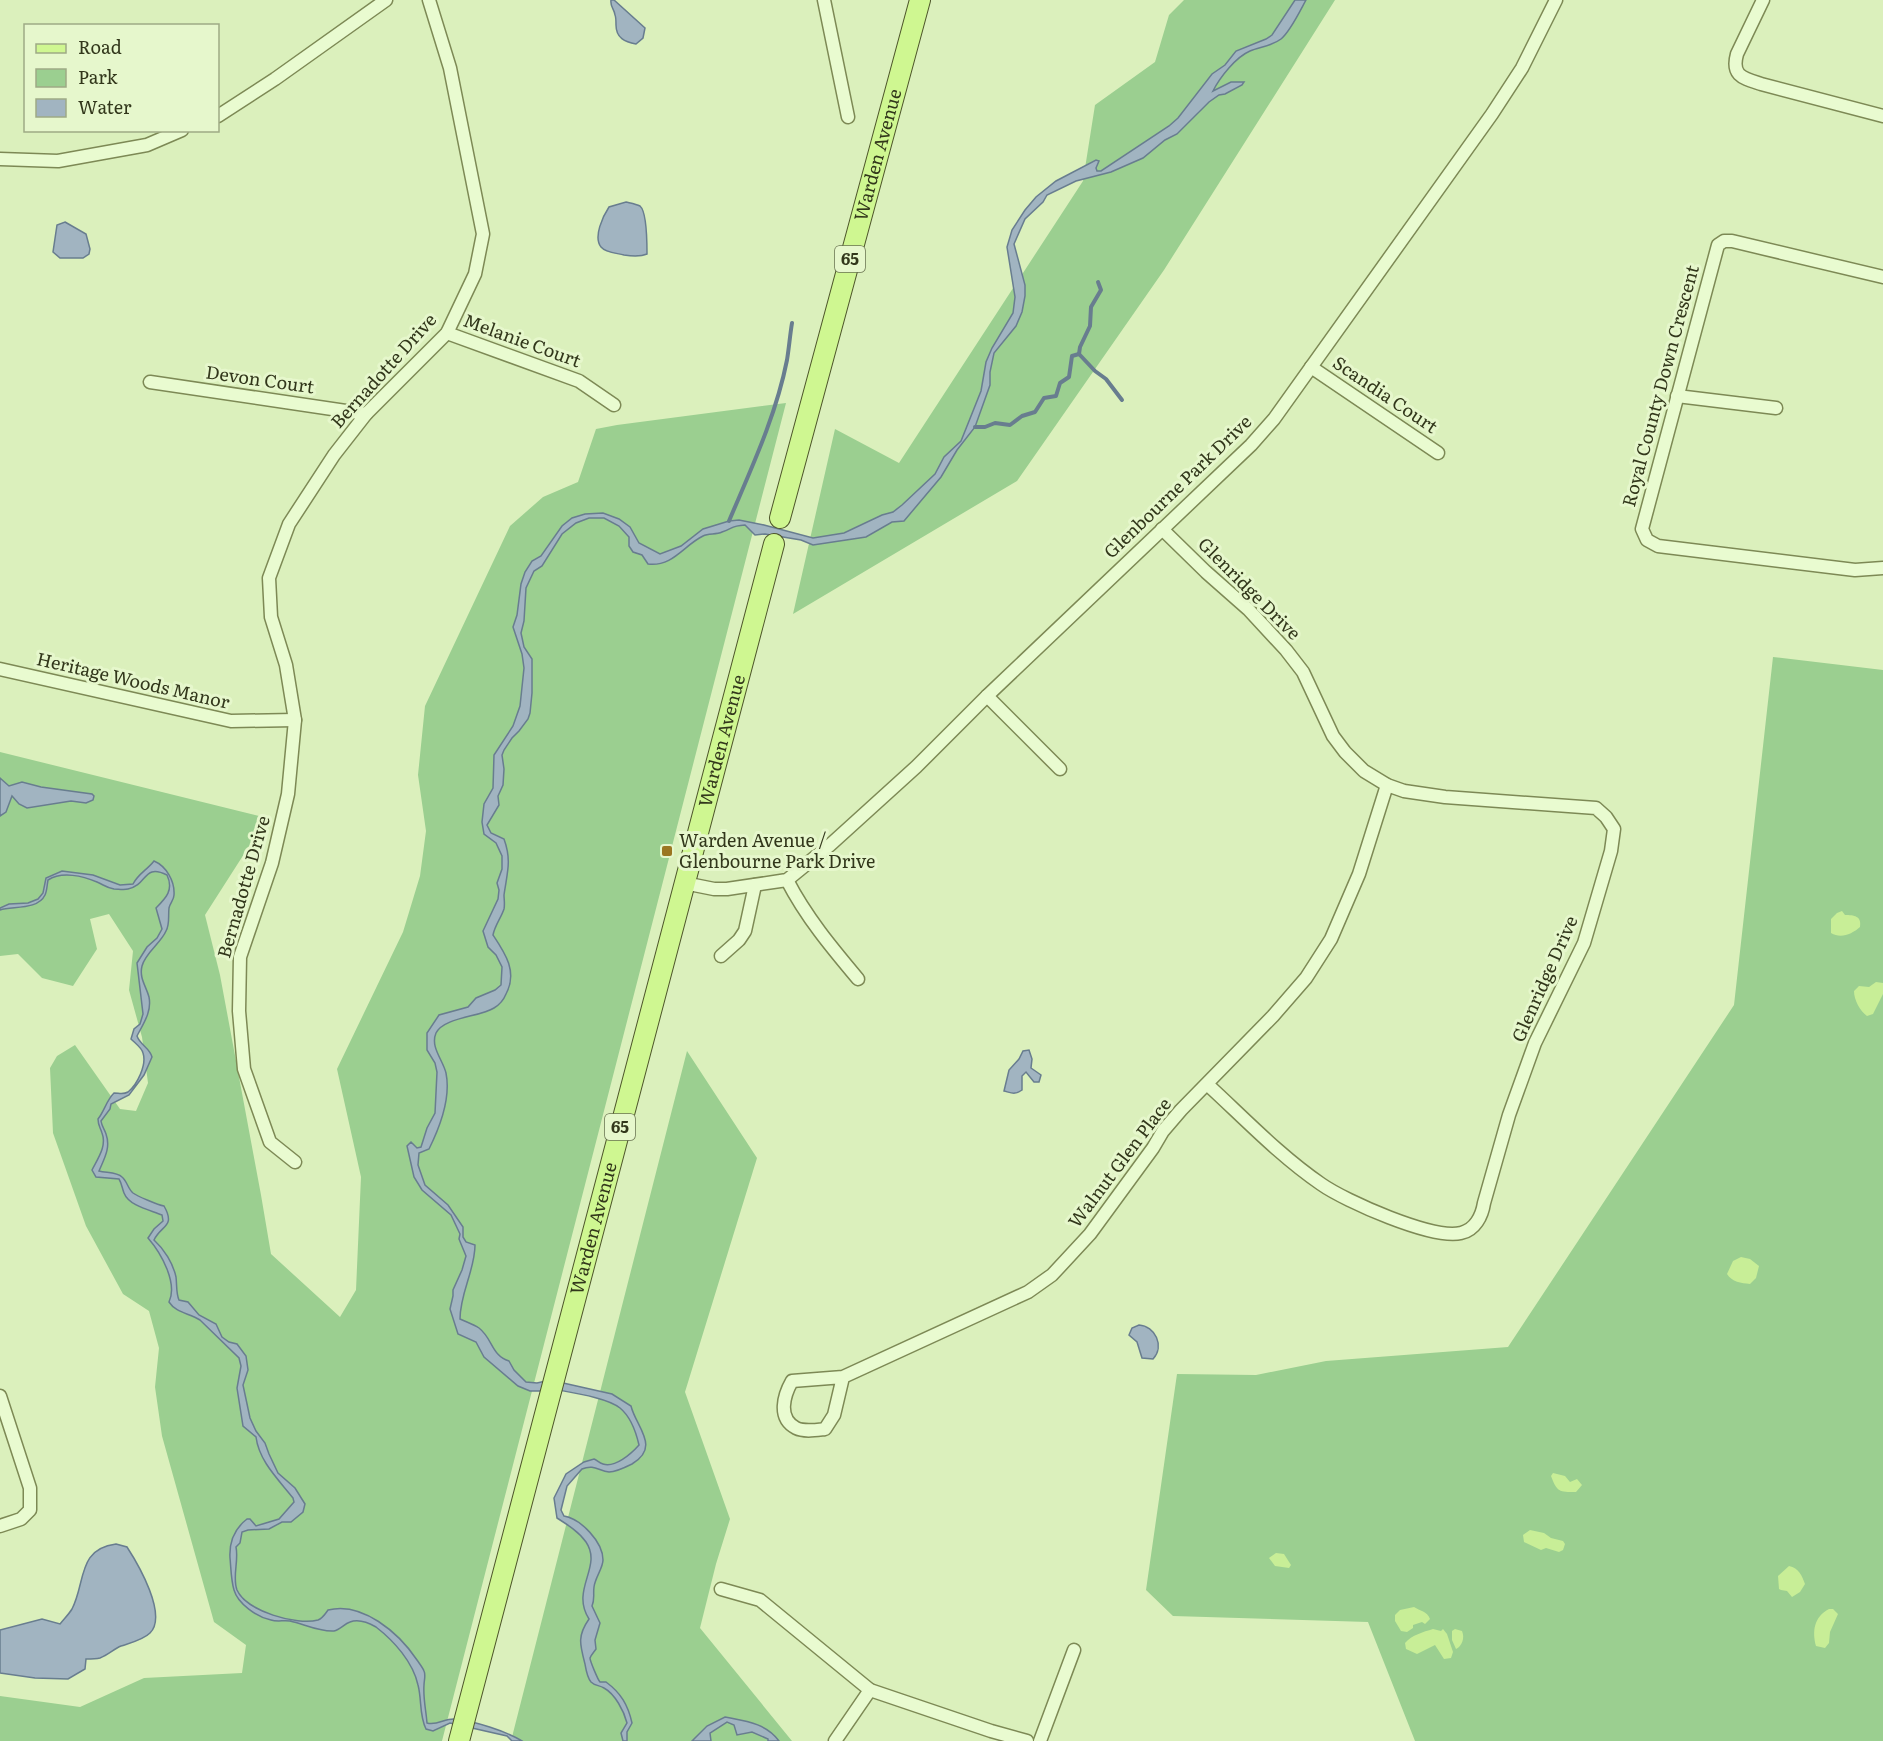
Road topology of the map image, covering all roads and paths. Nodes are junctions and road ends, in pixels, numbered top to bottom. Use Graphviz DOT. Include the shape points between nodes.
graph roads {
  1 [pos="386,0"];
  2 [pos="429,0"];
  3 [pos="824,0"];
  4 [pos="920,0"];
  5 [pos="1556,0"];
  6 [pos="1762,0"];
  7 [pos="219,115"];
  8 [pos="1883,116"];
  9 [pos="848,117"];
  10 [pos="177,132"];
  11 [pos="0,159"];
  12 [pos="1883,277"];
  13 [pos="447,333"];
  14 [pos="1311,367"];
  15 [pos="150,382"];
  16 [pos="1677,396"];
  17 [pos="614,405"];
  18 [pos="1776,408"];
  19 [pos="366,414"];
  20 [pos="1438,453"];
  21 [pos="780,518"];
  22 [pos="1162,529"];
  23 [pos="774,543"];
  24 [pos="1883,568"];
  25 [pos="0,669"];
  26 [pos="987,696"];
  27 [pos="295,720"];
  28 [pos="1060,770"];
  29 [pos="1387,785"];
  30 [pos="787,880"];
  31 [pos="684,883"];
  32 [pos="755,885"];
  33 [pos="721,956"];
  34 [pos="858,980"];
  35 [pos="1208,1085"];
  36 [pos="296,1162"];
  37 [pos="843,1377"];
  38 [pos="0,1396"];
  39 [pos="0,1526"];
  40 [pos="721,1589"];
  41 [pos="1074,1650"];
  42 [pos="870,1690"];
  43 [pos="462,1730"];
  44 [pos="835,1741"];
  45 [pos="1027,1741"];
  46 [pos="1040,1741"];
  1 -- 7 [label="street"];
  2 -- 13 [label="street, Bernadotte Drive" via="450,68 483,234 475,274"];
  3 -- 9 [label="street"];
  4 -- 21 [label="main road, Warden Avenue / 65"];
  5 -- 14 [label="street, Glenbourne Park Drive" via="1522,68 1492,114"];
  6 -- 8 [label="street" via="1737,54 1737,73 1761,84"];
  10 -- 11 [label="street" via="147,145 58,161"];
  12 -- 16 [label="street, Royal County Down Crescent" via="1732,241 1721,242 1715,248"];
  13 -- 17 [label="street, Melanie Court" via="579,381"];
  13 -- 19 [label="street, Bernadotte Drive"];
  14 -- 20 [label="street, Scandia Court"];
  14 -- 22 [label="street, Glenbourne Park Drive" via="1251,445"];
  15 -- 19 [label="street, Devon Court"];
  16 -- 18 [label="street"];
  16 -- 24 [label="street, Royal County Down Crescent" via="1643,523 1647,540 1658,546 1826,567"];
  19 -- 27 [label="street, Bernadotte Drive" via="289,524 269,578 271,617 286,665"];
  22 -- 26 [label="street, Glenbourne Park Drive"];
  22 -- 29 [label="street, Glenridge Drive" via="1286,650 1303,672 1333,736 1364,771"];
  23 -- 31 [label="main road, Warden Avenue / 65"];
  25 -- 27 [label="street, Heritage Woods Manor" via="231,722"];
  26 -- 28 [label="street"];
  26 -- 30 [label="street, Glenbourne Park Drive" via="916,766"];
  27 -- 36 [label="street, Bernadotte Drive" via="288,794 275,852 240,957 239,1011 244,1069 270,1142"];
  29 -- 35 [label="street, Walnut Glen Place" via="1359,874 1331,939 1306,978 1274,1016"];
  29 -- 35 [label="street, Glenridge Drive" via="1444,797 1596,808 1614,829 1584,943 1535,1042 1509,1116 1483,1214 1468,1231 1444,1233 1401,1222 1350,1201 1294,1164"];
  30 -- 32 [label="street"];
  30 -- 34 [label="street" via="818,931"];
  31 -- 32 [label="street" via="714,889"];
  31 -- 43 [label="main road, Warden Avenue / 65"];
  32 -- 33 [label="street" via="745,931"];
  35 -- 37 [label="street, Walnut Glen Place" via="1163,1131 1090,1234 1052,1275 1028,1292"];
  37 -- 37 [label="street, Walnut Glen Place" via="834,1414 825,1429 796,1428 785,1415 784,1396 792,1381"];
  38 -- 39 [label="street" via="30,1488 30,1510 21,1519"];
  40 -- 42 [label="street" via="760,1600"];
  41 -- 46 [label="street"];
  42 -- 44 [label="street"];
  42 -- 45 [label="street"];
}
